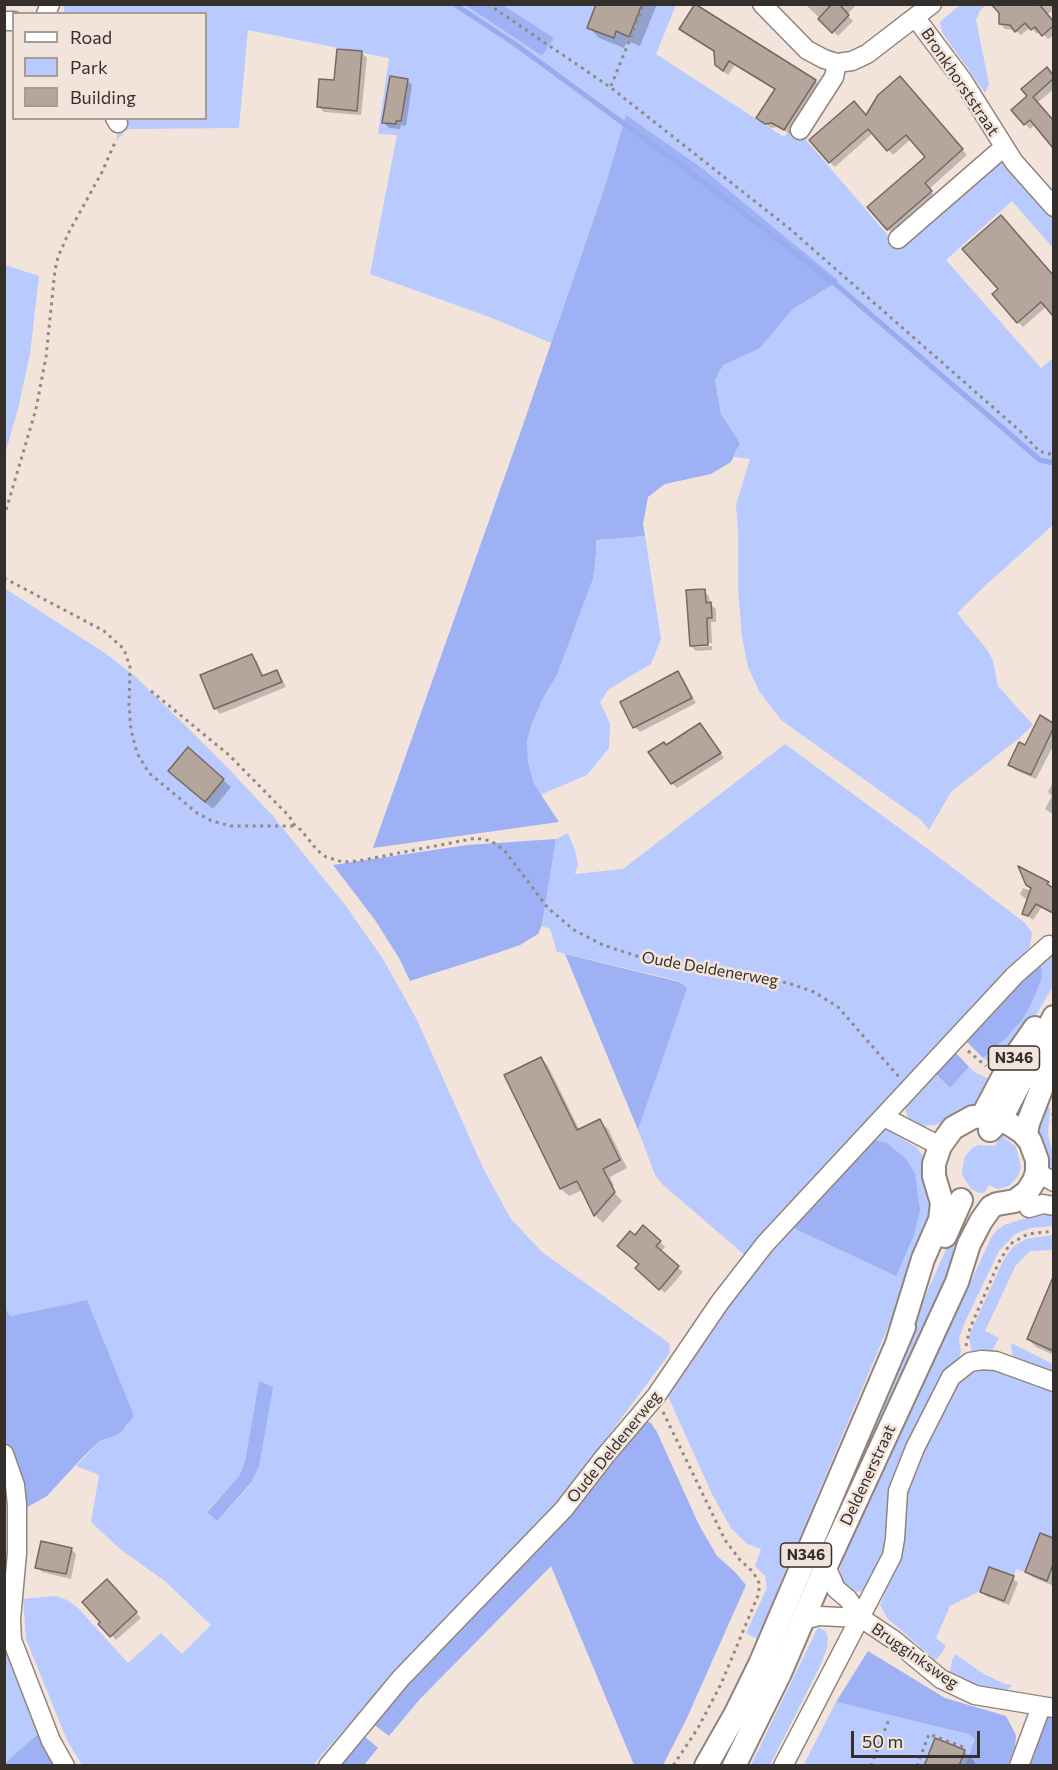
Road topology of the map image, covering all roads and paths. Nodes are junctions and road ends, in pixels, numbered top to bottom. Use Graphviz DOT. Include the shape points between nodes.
graph roads {
  1 [pos="488,4"];
  2 [pos="644,4"];
  3 [pos="762,4"];
  4 [pos="932,4"];
  5 [pos="915,17"];
  6 [pos="837,63"];
  7 [pos="610,87"];
  8 [pos="117,121"];
  9 [pos="800,130"];
  10 [pos="1004,147"];
  11 [pos="1053,207"];
  12 [pos="898,239"];
  13 [pos="1053,451"];
  14 [pos="4,517"];
  15 [pos="4,578"];
  16 [pos="152,691"];
  17 [pos="295,826"];
  18 [pos="1049,945"];
  19 [pos="1053,1006"];
  20 [pos="1053,1017"];
  21 [pos="1053,1056"];
  22 [pos="909,1090"];
  23 [pos="1053,1113"];
  24 [pos="884,1117"];
  25 [pos="992,1117"];
  26 [pos="1026,1135"];
  27 [pos="1053,1142"];
  28 [pos="944,1152"];
  29 [pos="1045,1177"];
  30 [pos="951,1202"];
  31 [pos="1053,1206"];
  32 [pos="1029,1208"];
  33 [pos="991,1216"];
  34 [pos="1053,1231"];
  35 [pos="970,1362"];
  36 [pos="1053,1382"];
  37 [pos="656,1396"];
  38 [pos="4,1454"];
  39 [pos="826,1566"];
  40 [pos="861,1618"];
  41 [pos="803,1620"];
  42 [pos="1047,1708"];
  43 [pos="889,1719"];
  44 [pos="963,1747"];
  45 [pos="64,1766"];
  46 [pos="328,1766"];
  47 [pos="673,1766"];
  48 [pos="706,1766"];
  49 [pos="734,1766"];
  50 [pos="783,1766"];
  51 [pos="871,1766"];
  52 [pos="917,1766"];
  53 [pos="1019,1766"];
  1 -- 7 [label="path"];
  2 -- 7 [label="path"];
  3 -- 6 [label="street" via="807,50"];
  4 -- 5 [label="street"];
  5 -- 6 [label="street" via="867,54"];
  5 -- 10 [label="street, Bronkhorststraat" via="963,81"];
  6 -- 9 [label="street" via="834,77"];
  7 -- 13 [label="path" via="790,229 1039,451"];
  8 -- 14 [label="path" via="119,131 112,151 58,257 36,410"];
  10 -- 11 [label="street, Bronkhorststraat"];
  10 -- 12 [label="street, Bronkhorststraat"];
  15 -- 17 [label="path" via="104,631 124,649 130,667 131,730 137,753 149,773 212,821 231,826"];
  16 -- 17 [label="path, Oude Deldenerweg" via="229,755"];
  17 -- 22 [label="path, Oude Deldenerweg" via="326,857 343,862 476,838 491,841 504,850 548,908 574,930 603,945 646,959 788,983 828,999"];
  18 -- 22 [label="street, Oude Deldenerweg"];
  19 -- 25 [label="main road, N346" via="1021,1046"];
  20 -- 25 [label="main road, N346"];
  21 -- 26 [label="main road, N346"];
  22 -- 24 [label="street, Oude Deldenerweg"];
  23 -- 27 [label="path"];
  24 -- 28 [label="street"];
  24 -- 37 [label="street, Oude Deldenerweg" via="741,1274"];
  25 -- 26 [label="main road"];
  25 -- 28 [label="main road" via="989,1131 977,1131"];
  26 -- 29 [label="main road"];
  28 -- 30 [label="main road" via="948,1180 955,1193"];
  29 -- 33 [label="main road" via="1034,1181 1011,1203 991,1207"];
  30 -- 33 [label="main road"];
  30 -- 48 [label="main road, Deldenerstraat / N346" via="898,1340 760,1664"];
  31 -- 32 [label="street"];
  32 -- 33 [label="main road" via="1013,1215"];
  33 -- 39 [label="main road, Deldenerstraat / N346" via="969,1244 957,1282"];
  34 -- 35 [label="path" via="1028,1234 1010,1244 970,1328 966,1344"];
  35 -- 36 [label="street" via="996,1361"];
  35 -- 40 [label="street" via="951,1377 915,1448 898,1491 892,1556"];
  37 -- 46 [label="street, Oude Deldenerweg" via="564,1509 402,1678"];
  37 -- 47 [label="path" via="725,1540 759,1583 759,1593 721,1684"];
  38 -- 45 [label="street" via="15,1485 17,1505 12,1640"];
  39 -- 40 [label="street, Brugginksweg" via="836,1589"];
  39 -- 41 [label="main road, Deldenerstraat / N346"];
  40 -- 41 [label="street, Brugginksweg"];
  40 -- 42 [label="street, Brugginksweg" via="957,1688"];
  40 -- 50 [label="street"];
  41 -- 49 [label="main road, Deldenerstraat / N346"];
  42 -- 53 [label="street, Brugginksweg"];
  43 -- 51 [label="path"];
  44 -- 52 [label="path" via="929,1734"];
}
